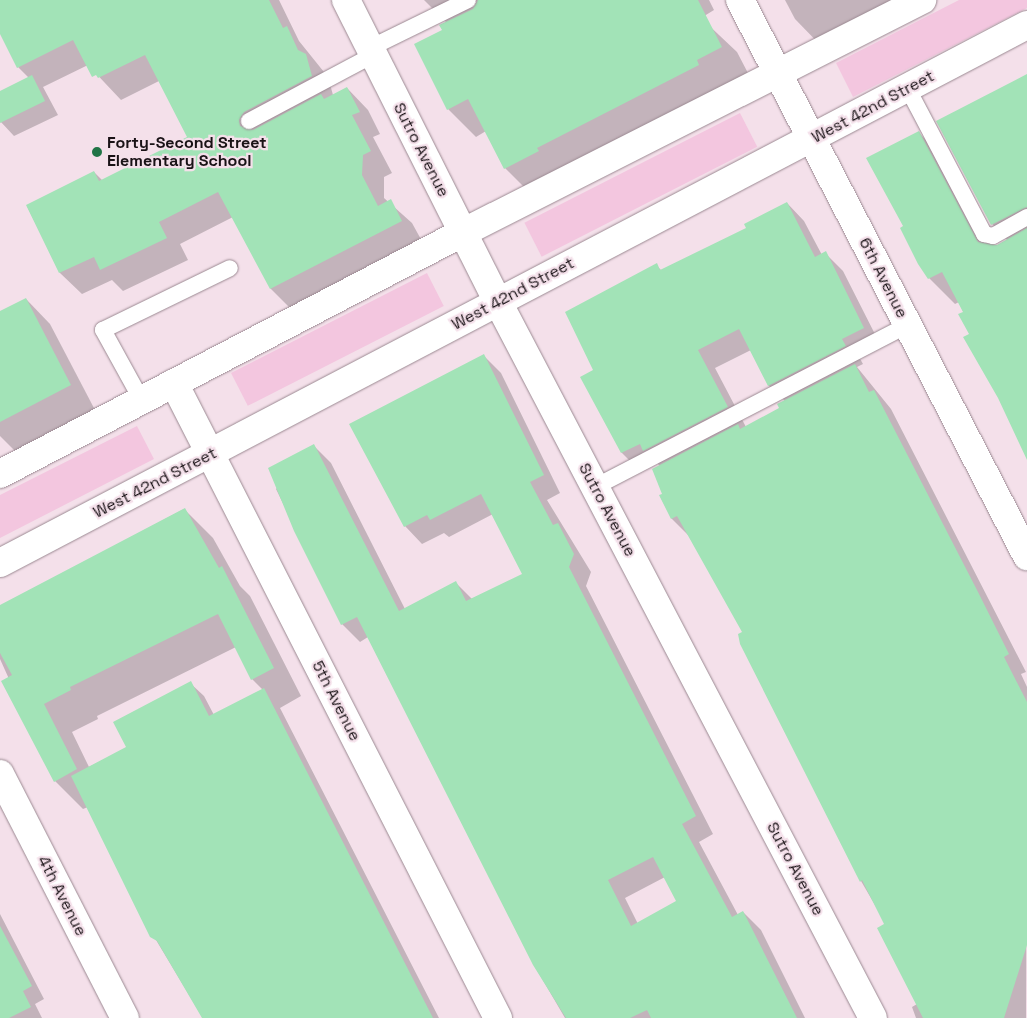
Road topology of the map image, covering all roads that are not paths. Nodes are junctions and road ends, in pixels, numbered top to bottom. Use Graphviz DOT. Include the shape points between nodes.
graph roads {
  1 [pos="346,0"];
  2 [pos="468,0"];
  3 [pos="740,0"];
  4 [pos="922,0"];
  5 [pos="1025,32"];
  6 [pos="372,51"];
  7 [pos="778,74"];
  8 [pos="908,89"];
  9 [pos="249,121"];
  10 [pos="812,139"];
  11 [pos="1027,217"];
  12 [pos="462,233"];
  13 [pos="230,268"];
  14 [pos="498,302"];
  15 [pos="908,325"];
  16 [pos="174,383"];
  17 [pos="141,399"];
  18 [pos="210,455"];
  19 [pos="0,474"];
  20 [pos="595,487"];
  21 [pos="1027,556"];
  22 [pos="0,564"];
  23 [pos="0,774"];
  24 [pos="125,1018"];
  25 [pos="498,1018"];
  26 [pos="873,1018"];
  1 -- 6 [label="street, Sutro Avenue"];
  2 -- 6 [label="lane"];
  3 -- 7 [label="street, 6th Avenue"];
  4 -- 7 [label="street"];
  5 -- 8 [label="street, West 42nd Street"];
  6 -- 9 [label="lane"];
  6 -- 12 [label="street, Sutro Avenue"];
  7 -- 10 [label="street, 6th Avenue"];
  7 -- 12 [label="street"];
  8 -- 10 [label="street, West 42nd Street"];
  8 -- 11 [label="lane" via="984,234 993,236"];
  10 -- 14 [label="street, West 42nd Street"];
  10 -- 15 [label="street, 6th Avenue"];
  12 -- 14 [label="street, Sutro Avenue"];
  12 -- 16 [label="street"];
  13 -- 17 [label="lane" via="103,330"];
  14 -- 18 [label="street, West 42nd Street"];
  14 -- 20 [label="street, Sutro Avenue"];
  15 -- 20 [label="lane"];
  15 -- 21 [label="street, 6th Avenue"];
  16 -- 17 [label="street"];
  16 -- 18 [label="street, 5th Avenue"];
  17 -- 19 [label="street"];
  18 -- 22 [label="street, West 42nd Street"];
  18 -- 25 [label="street, 5th Avenue"];
  20 -- 26 [label="street, Sutro Avenue"];
  23 -- 24 [label="street, 4th Avenue"];
}
